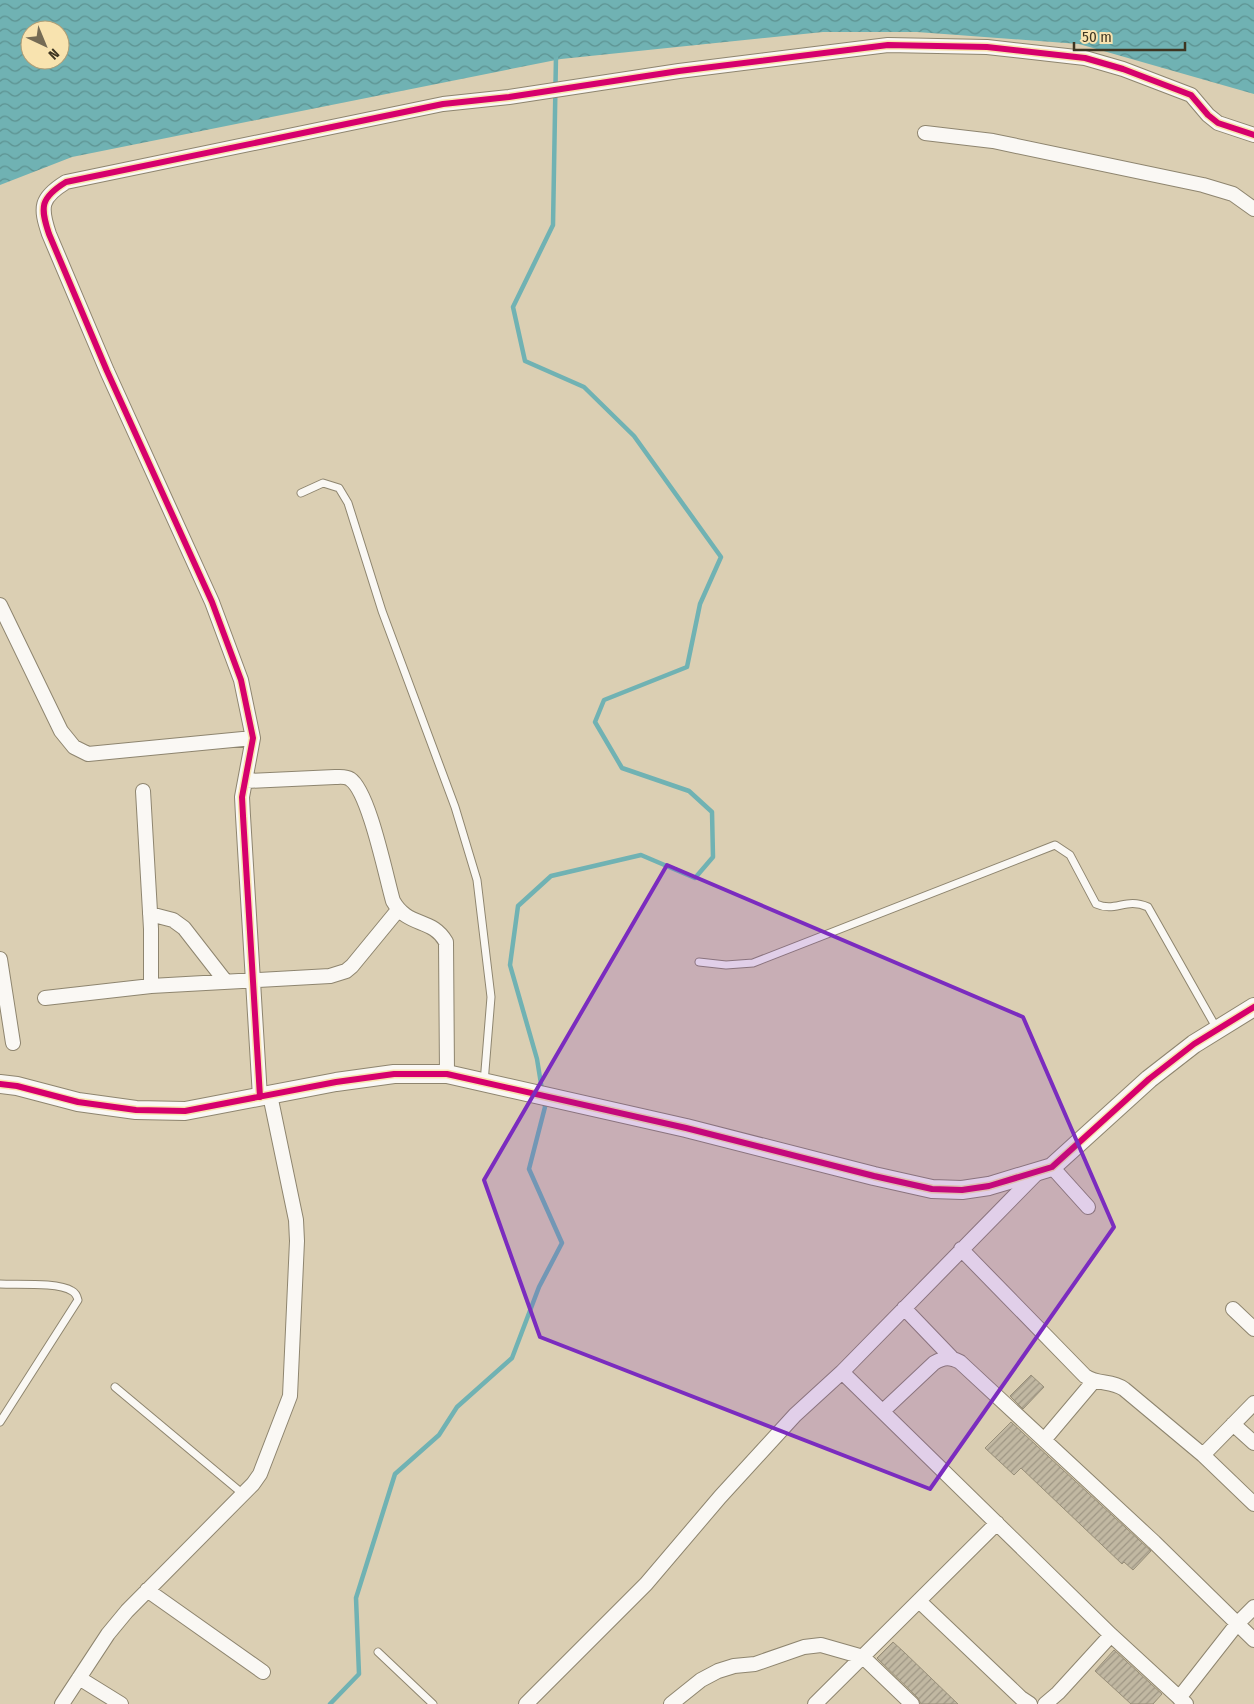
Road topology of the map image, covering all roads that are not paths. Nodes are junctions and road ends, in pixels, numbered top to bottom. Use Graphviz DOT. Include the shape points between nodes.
graph roads {
  1 [pos="925,133"];
  2 [pos="1254,135"];
  3 [pos="1254,209"];
  4 [pos="301,493"];
  5 [pos="0,605"];
  6 [pos="253,738"];
  7 [pos="246,781"];
  8 [pos="143,791"];
  9 [pos="398,910"];
  10 [pos="150,914"];
  11 [pos="0,960"];
  12 [pos="699,962"];
  13 [pos="226,982"];
  14 [pos="252,982"];
  15 [pos="151,986"];
  16 [pos="45,998"];
  17 [pos="1254,1006"];
  18 [pos="1217,1030"];
  19 [pos="13,1043"];
  20 [pos="447,1074"];
  21 [pos="484,1083"];
  22 [pos="0,1084"];
  23 [pos="265,1096"];
  24 [pos="1044,1170"];
  25 [pos="1088,1207"];
  26 [pos="961,1249"];
  27 [pos="0,1284"];
  28 [pos="904,1308"];
  29 [pos="1233,1309"];
  30 [pos="1254,1329"];
  31 [pos="951,1357"];
  32 [pos="842,1372"];
  33 [pos="1093,1382"];
  34 [pos="115,1387"];
  35 [pos="1254,1403"];
  36 [pos="883,1411"];
  37 [pos="0,1422"];
  38 [pos="1233,1424"];
  39 [pos="1044,1440"];
  40 [pos="1254,1443"];
  41 [pos="1203,1456"];
  42 [pos="243,1494"];
  43 [pos="1254,1504"];
  44 [pos="997,1523"];
  45 [pos="147,1590"];
  46 [pos="918,1601"];
  47 [pos="1254,1607"];
  48 [pos="1238,1624"];
  49 [pos="1111,1635"];
  50 [pos="1254,1640"];
  51 [pos="378,1652"];
  52 [pos="863,1656"];
  53 [pos="263,1672"];
  54 [pos="79,1678"];
  55 [pos="1182,1701"];
  56 [pos="62,1704"];
  57 [pos="121,1704"];
  58 [pos="434,1704"];
  59 [pos="526,1704"];
  60 [pos="671,1704"];
  61 [pos="816,1704"];
  62 [pos="912,1704"];
  63 [pos="1030,1704"];
  64 [pos="1045,1704"];
  1 -- 3 [label="street" via="993,141 1203,185 1233,194"];
  2 -- 6 [label="street" via="1218,122 1191,96 1085,58 987,47 888,45 443,104 66,182 52,190 43,202 43,216 49,234 107,372 212,602 241,680"];
  4 -- 21 [label="lane" via="323,483 339,488 348,503 382,611 461,826 481,900 489,974 491,1012"];
  5 -- 6 [label="street" via="61,731 74,747 88,754"];
  6 -- 7 [label="street"];
  7 -- 9 [label="street" via="348,777 356,784 368,812"];
  7 -- 14 [label="street" via="242,797"];
  8 -- 10 [label="street"];
  9 -- 14 [label="street" via="346,971 330,976"];
  9 -- 20 [label="street" via="414,921 432,926 442,933 446,942"];
  10 -- 13 [label="street" via="173,920 184,928"];
  10 -- 15 [label="street"];
  11 -- 19 [label="street"];
  12 -- 18 [label="lane" via="726,965 754,963 1055,845 1070,855 1096,904 1110,908 1137,902 1148,907"];
  13 -- 14 [label="street"];
  13 -- 15 [label="street"];
  14 -- 23 [label="street"];
  15 -- 16 [label="street"];
  17 -- 18 [label="street"];
  18 -- 24 [label="street" via="1149,1079"];
  20 -- 21 [label="street"];
  20 -- 23 [label="street" via="394,1074"];
  21 -- 24 [label="street" via="932,1189 962,1190 989,1186"];
  22 -- 23 [label="street" via="78,1102 136,1110 185,1111"];
  23 -- 42 [label="street" via="296,1220 292,1378 290,1396 260,1474"];
  24 -- 25 [label="street"];
  24 -- 26 [label="street"];
  26 -- 28 [label="street"];
  26 -- 33 [label="street"];
  27 -- 37 [label="lane" via="60,1286 71,1290 78,1300"];
  28 -- 31 [label="street"];
  28 -- 32 [label="street"];
  29 -- 30 [label="street"];
  31 -- 36 [label="street" via="934,1363"];
  31 -- 39 [label="street"];
  32 -- 36 [label="street"];
  32 -- 59 [label="street" via="766,1446 646,1584"];
  33 -- 39 [label="street"];
  33 -- 41 [label="street" via="1116,1384"];
  34 -- 42 [label="lane"];
  35 -- 38 [label="street"];
  36 -- 44 [label="street"];
  38 -- 40 [label="street"];
  38 -- 41 [label="street"];
  39 -- 48 [label="street"];
  41 -- 43 [label="street"];
  42 -- 45 [label="street"];
  44 -- 46 [label="street"];
  44 -- 49 [label="street"];
  45 -- 53 [label="street"];
  45 -- 54 [label="street" via="108,1634"];
  46 -- 52 [label="street"];
  46 -- 63 [label="street"];
  47 -- 48 [label="street"];
  48 -- 50 [label="street"];
  48 -- 55 [label="street"];
  49 -- 55 [label="street"];
  49 -- 64 [label="street"];
  51 -- 58 [label="lane"];
  52 -- 60 [label="street" via="833,1647 804,1647 756,1664 718,1671"];
  52 -- 61 [label="street"];
  52 -- 62 [label="street"];
  54 -- 56 [label="street"];
  54 -- 57 [label="street"];
}
